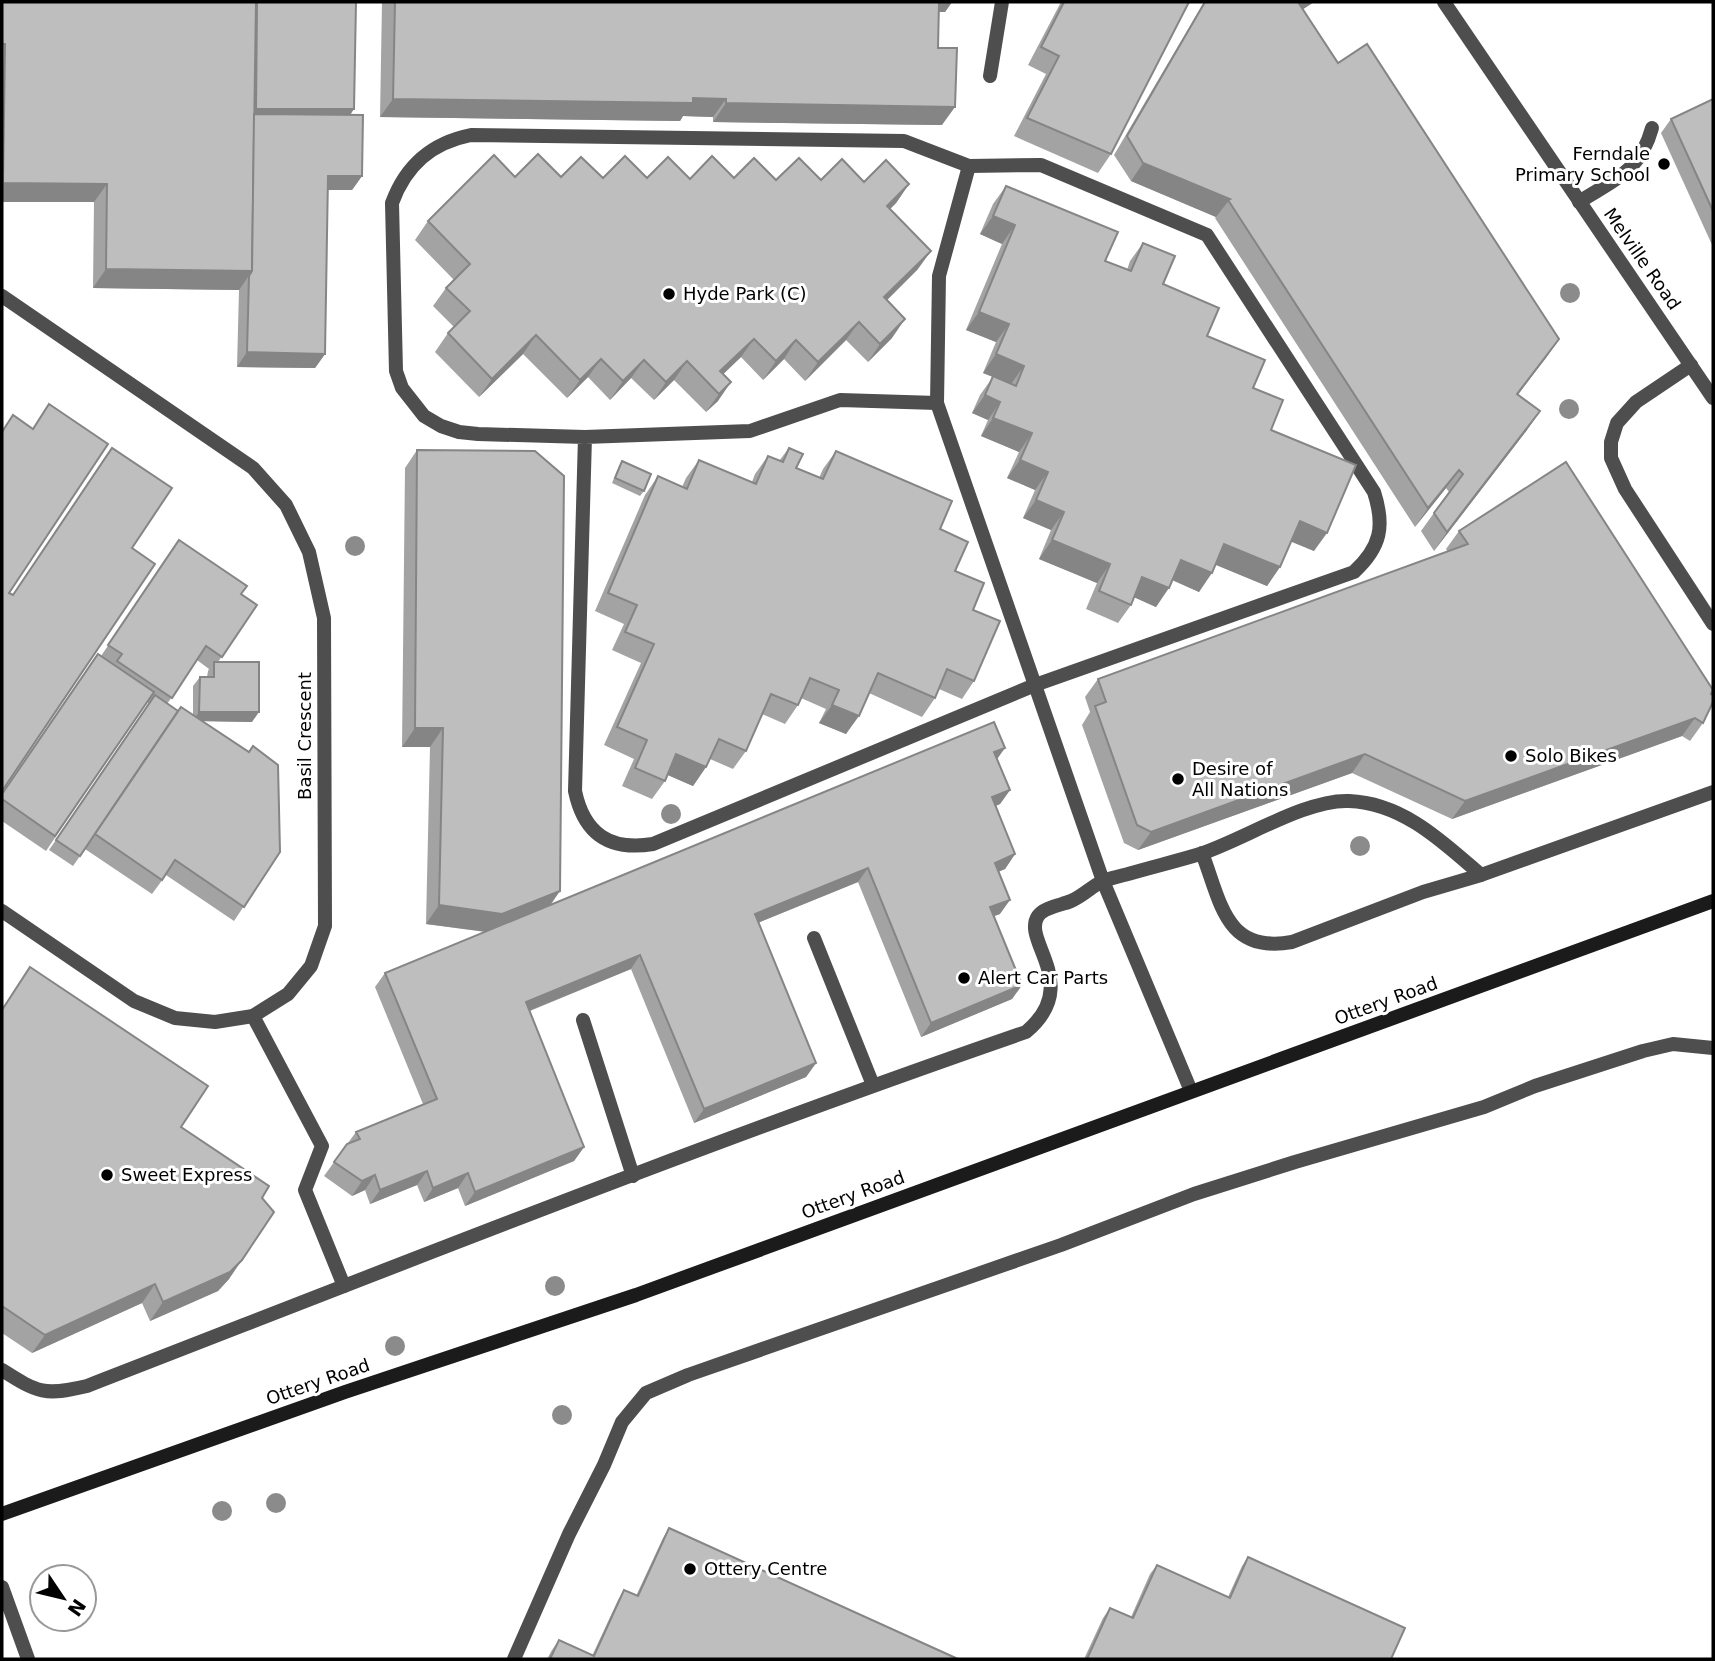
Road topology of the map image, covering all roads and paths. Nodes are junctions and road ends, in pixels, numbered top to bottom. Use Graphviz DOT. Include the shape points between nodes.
graph roads {
  1 [pos="1002,2"];
  2 [pos="1444,2"];
  3 [pos="990,76"];
  4 [pos="1652,128"];
  5 [pos="969,166"];
  6 [pos="1580,202"];
  7 [pos="2,296"];
  8 [pos="1691,365"];
  9 [pos="1713,398"];
  10 [pos="937,403"];
  11 [pos="585,437"];
  12 [pos="1713,624"];
  13 [pos="1035,685"];
  14 [pos="1713,792"];
  15 [pos="1202,853"];
  16 [pos="1481,875"];
  17 [pos="1103,881"];
  18 [pos="1713,901"];
  19 [pos="2,911"];
  20 [pos="814,937"];
  21 [pos="253,1016"];
  22 [pos="583,1020"];
  23 [pos="1713,1048"];
  24 [pos="873,1085"];
  25 [pos="1191,1091"];
  26 [pos="633,1176"];
  27 [pos="344,1286"];
  28 [pos="2,1370"];
  29 [pos="2,1514"];
  30 [pos="2,1587"];
  31 [pos="27,1659"];
  32 [pos="514,1659"];
  1 -- 3 [label="street"];
  2 -- 6 [label="street, Melville Road"];
  4 -- 6 [label="street" via="1633,167"];
  5 -- 10 [label="street" via="939,276"];
  5 -- 11 [label="street" via="904,141 471,135 423,154 399,185 392,203 396,371 402,388 424,416 459,432"];
  5 -- 13 [label="street" via="1041,165 1207,235 1374,492 1380,510 1381,529 1374,548 1354,572"];
  6 -- 8 [label="street, Melville Road"];
  7 -- 21 [label="street, Basil Crescent" via="253,468 286,505 309,552 324,618 325,926 312,966 288,994"];
  8 -- 9 [label="street, Melville Road"];
  8 -- 12 [label="street" via="1636,402 1618,423 1611,458 1625,489"];
  10 -- 11 [label="street" via="840,400 750,431"];
  10 -- 13 [label="street"];
  11 -- 13 [label="street" via="575,791 585,820 609,841 623,846 653,844"];
  13 -- 17 [label="street"];
  14 -- 16 [label="street"];
  15 -- 16 [label="street" via="1319,804 1349,801 1382,807 1427,829"];
  15 -- 16 [label="street" via="1227,918 1239,935 1273,946"];
  15 -- 17 [label="street"];
  17 -- 24 [label="street" via="1036,919 1035,933 1051,989 1035,1025"];
  17 -- 25 [label="street"];
  18 -- 25 [label="street, Ottery Road"];
  19 -- 21 [label="street, Basil Crescent" via="134,1001 175,1018 215,1022"];
  20 -- 24 [label="street"];
  21 -- 27 [label="street" via="322,1146 305,1190"];
  22 -- 26 [label="street"];
  23 -- 32 [label="street" via="1673,1044 1643,1051 1484,1107 1207,1190 646,1393 622,1422"];
  24 -- 26 [label="street"];
  25 -- 29 [label="street, Ottery Road" via="636,1295 332,1396"];
  26 -- 27 [label="street"];
  27 -- 28 [label="street" via="60,1393 40,1391"];
  30 -- 31 [label="street"];
}
